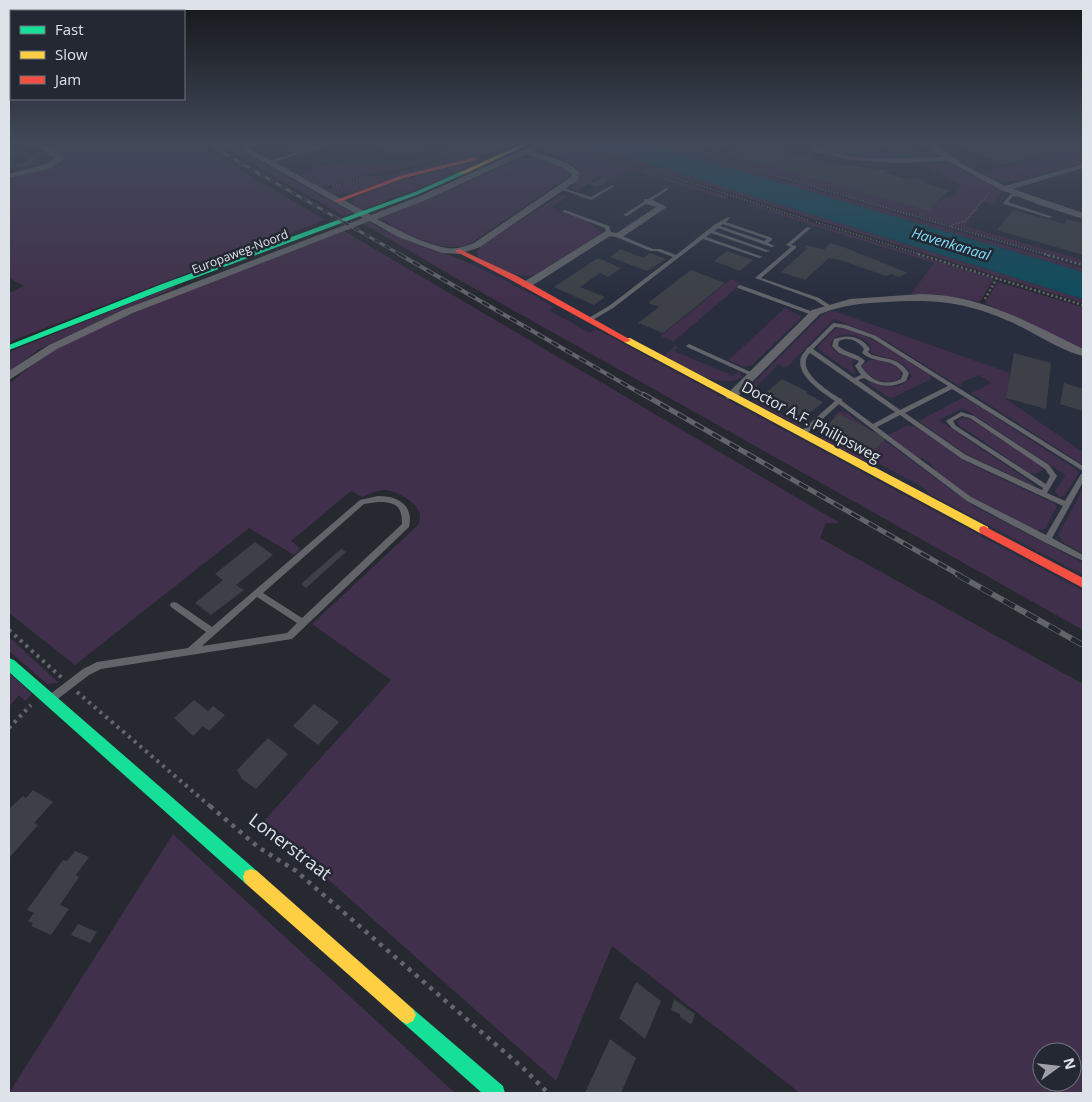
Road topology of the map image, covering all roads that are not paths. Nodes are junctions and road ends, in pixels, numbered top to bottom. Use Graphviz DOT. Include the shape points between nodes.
graph roads {
  1 [pos="327,195"];
  2 [pos="353,195"];
  3 [pos="414,195"];
  4 [pos="552,195"];
  5 [pos="581,195"];
  6 [pos="597,195"];
  7 [pos="656,195"];
  8 [pos="1013,195"];
  9 [pos="1020,195"];
  10 [pos="337,201"];
  11 [pos="647,201"];
  12 [pos="565,210"];
  13 [pos="625,215"];
  14 [pos="1083,216"];
  15 [pos="1051,217"];
  16 [pos="728,218"];
  17 [pos="722,222"];
  18 [pos="716,226"];
  19 [pos="809,228"];
  20 [pos="324,231"];
  21 [pos="710,231"];
  22 [pos="614,235"];
  23 [pos="702,236"];
  24 [pos="765,243"];
  25 [pos="773,246"];
  26 [pos="459,251"];
  27 [pos="768,251"];
  28 [pos="677,257"];
  29 [pos="761,257"];
  30 [pos="526,285"];
  31 [pos="740,287"];
  32 [pos="828,307"];
  33 [pos="814,314"];
  34 [pos="589,320"];
  35 [pos="689,346"];
  36 [pos="9,348"];
  37 [pos="809,349"];
  38 [pos="1083,353"];
  39 [pos="867,355"];
  40 [pos="856,356"];
  41 [pos="862,361"];
  42 [pos="753,375"];
  43 [pos="9,376"];
  44 [pos="864,376"];
  45 [pos="854,380"];
  46 [pos="953,386"];
  47 [pos="731,396"];
  48 [pos="840,400"];
  49 [pos="901,413"];
  50 [pos="873,426"];
  51 [pos="802,434"];
  52 [pos="1083,469"];
  53 [pos="1083,476"];
  54 [pos="1044,490"];
  55 [pos="1067,505"];
  56 [pos="1047,540"];
  57 [pos="1083,558"];
  58 [pos="1083,583"];
  59 [pos="257,593"];
  60 [pos="174,605"];
  61 [pos="303,623"];
  62 [pos="212,632"];
  63 [pos="191,650"];
  64 [pos="9,664"];
  65 [pos="46,698"];
  66 [pos="496,1093"];
  1 -- 10 [label="street, Doctor A.F. Philipsweg"];
  2 -- 10 [label="street"];
  3 -- 20 [label="street, Europaweg-Noord"];
  4 -- 26 [label="street" via="477,245"];
  5 -- 6 [label="lane" via="591,199"];
  7 -- 11 [label="lane"];
  8 -- 15 [label="lane" via="1005,203"];
  9 -- 14 [label="street"];
  10 -- 26 [label="street, Doctor A.F. Philipsweg" via="419,242 445,251"];
  11 -- 13 [label="lane"];
  11 -- 22 [label="street" via="663,207"];
  12 -- 22 [label="lane" via="607,227"];
  16 -- 17 [label="lane"];
  17 -- 18 [label="lane"];
  17 -- 24 [label="lane" via="770,239"];
  18 -- 21 [label="lane"];
  18 -- 24 [label="lane"];
  19 -- 32 [label="lane" via="788,245 794,247 757,278 816,299"];
  20 -- 36 [label="street, Europaweg-Noord" via="165,286"];
  20 -- 43 [label="street, Europaweg-Noord" via="129,311 53,347"];
  21 -- 23 [label="lane"];
  21 -- 27 [label="lane"];
  22 -- 28 [label="lane"];
  22 -- 30 [label="street"];
  23 -- 28 [label="lane"];
  23 -- 29 [label="lane"];
  24 -- 25 [label="lane"];
  26 -- 30 [label="street, Doctor A.F. Philipsweg"];
  28 -- 34 [label="lane"];
  30 -- 34 [label="street, Doctor A.F. Philipsweg"];
  31 -- 33 [label="lane"];
  32 -- 33 [label="street"];
  32 -- 38 [label="street" via="853,301 924,297 953,300 981,306"];
  33 -- 42 [label="street"];
  34 -- 47 [label="street, Doctor A.F. Philipsweg"];
  35 -- 42 [label="lane"];
  37 -- 45 [label="lane"];
  37 -- 46 [label="lane" via="830,327 844,326 880,340"];
  37 -- 48 [label="lane" via="802,359 804,371 814,383"];
  39 -- 40 [label="lane"];
  39 -- 40 [label="lane" via="866,346 860,340 849,337 836,340 837,349"];
  39 -- 41 [label="lane"];
  39 -- 44 [label="lane" via="893,361 904,368 906,377 900,383 886,384"];
  40 -- 41 [label="lane"];
  41 -- 44 [label="lane" via="858,366"];
  42 -- 47 [label="street"];
  44 -- 45 [label="lane"];
  45 -- 49 [label="lane"];
  46 -- 49 [label="lane"];
  46 -- 52 [label="lane"];
  47 -- 51 [label="street, Doctor A.F. Philipsweg"];
  48 -- 50 [label="lane"];
  48 -- 51 [label="lane"];
  49 -- 50 [label="lane"];
  49 -- 54 [label="lane" via="964,457"];
  50 -- 56 [label="lane" via="969,499"];
  51 -- 58 [label="street, Doctor A.F. Philipsweg"];
  53 -- 55 [label="lane"];
  54 -- 54 [label="lane" via="1054,476 1047,467 972,417 961,414 949,421"];
  54 -- 55 [label="lane"];
  55 -- 56 [label="lane"];
  56 -- 57 [label="lane"];
  59 -- 61 [label="lane"];
  59 -- 61 [label="lane" via="362,502 386,498 395,501 407,516 406,525"];
  59 -- 62 [label="lane"];
  60 -- 62 [label="lane"];
  61 -- 63 [label="lane" via="288,636"];
  62 -- 63 [label="lane"];
  63 -- 65 [label="lane" via="100,664"];
  64 -- 65 [label="street"];
  65 -- 66 [label="street"];
}
